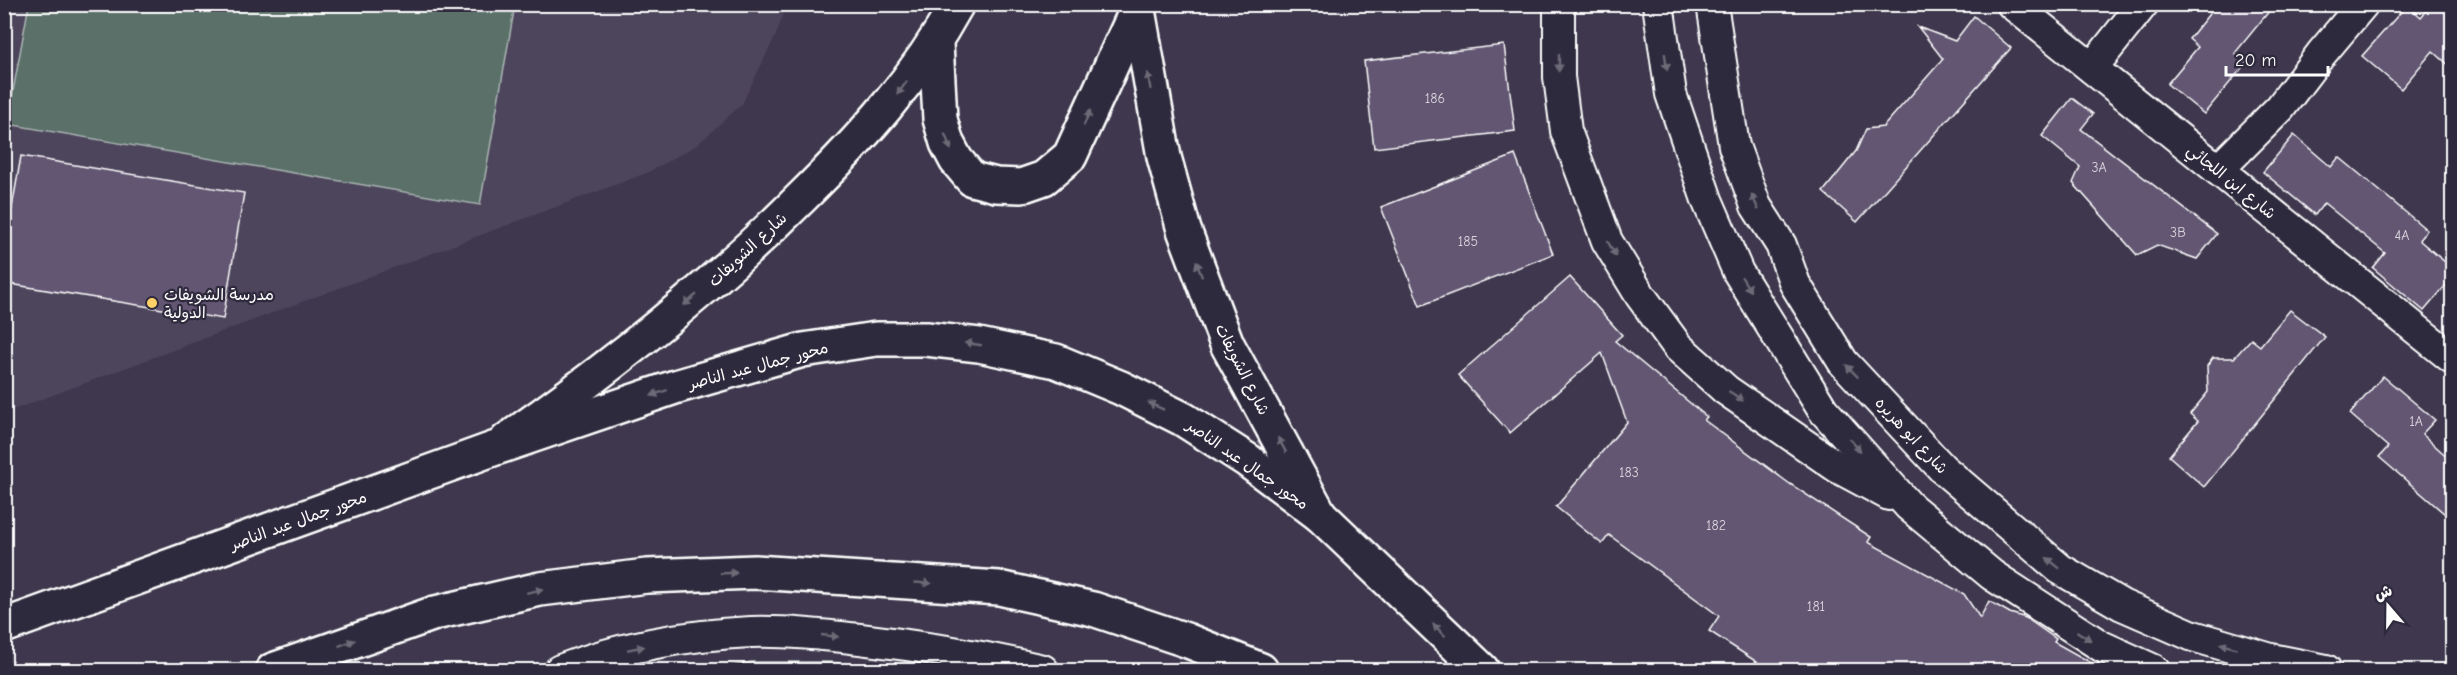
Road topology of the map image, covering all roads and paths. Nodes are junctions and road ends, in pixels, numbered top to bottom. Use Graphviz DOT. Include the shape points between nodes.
graph roads {
  1 [pos="957,4"];
  2 [pos="1559,4"];
  3 [pos="1658,4"];
  4 [pos="1712,4"];
  5 [pos="2012,4"];
  6 [pos="2144,4"];
  7 [pos="2363,4"];
  8 [pos="1138,6"];
  9 [pos="936,42"];
  10 [pos="2092,68"];
  11 [pos="2218,170"];
  12 [pos="2452,358"];
  13 [pos="493,449"];
  14 [pos="1909,506"];
  15 [pos="1320,514"];
  16 [pos="4,626"];
  17 [pos="273,670"];
  18 [pos="560,670"];
  19 [pos="1043,670"];
  20 [pos="1261,670"];
  21 [pos="1482,670"];
  22 [pos="2154,670"];
  23 [pos="2326,670"];
  1 -- 9 [label="main road, شارع الشويفات"];
  2 -- 14 [label="street, one-way" via="1559,77 1566,131 1607,242 1640,295 1678,347 1726,390 1837,467"];
  3 -- 14 [label="street, one-way" via="1671,94 1707,200 1738,272 1823,410"];
  23 -- 4 [label="street, شارع ابو هريره, one-way" via="2193,636 2122,604 2060,569 1943,469 1843,362 1795,284 1781,244 1756,206 1734,146"];
  5 -- 10 [label="street, شارع ابن اللجائي"];
  6 -- 10 [label="street"];
  7 -- 11 [label="street" via="2280,108"];
  9 -- 8 [label="main road, one-way" via="940,119 956,160 972,179 1021,186 1044,178 1070,156"];
  15 -- 8 [label="main road, شارع الشويفات, one-way" via="1227,344 1188,240 1164,157"];
  9 -- 13 [label="main road, شارع الشويفات, one-way" via="860,139 760,239 631,349"];
  10 -- 11 [label="street, شارع ابن اللجائي"];
  11 -- 12 [label="street, شارع ابن اللجائي"];
  15 -- 13 [label="main road, محور جمال عبد الناصر, one-way" via="1183,419 1121,388 1038,357 926,339 876,339 803,350 675,387"];
  13 -- 16 [label="main road, محور جمال عبد الناصر"];
  14 -- 22 [label="street, one-way" via="1992,575 2101,646"];
  21 -- 15 [label="main road, محور جمال عبد الناصر, one-way"];
  17 -- 20 [label="main road, one-way" via="435,613 540,590 647,576 755,572 999,588 1093,609"];
  18 -- 19 [label="street, one-way" via="625,650 707,635 753,632 912,645"];
}
